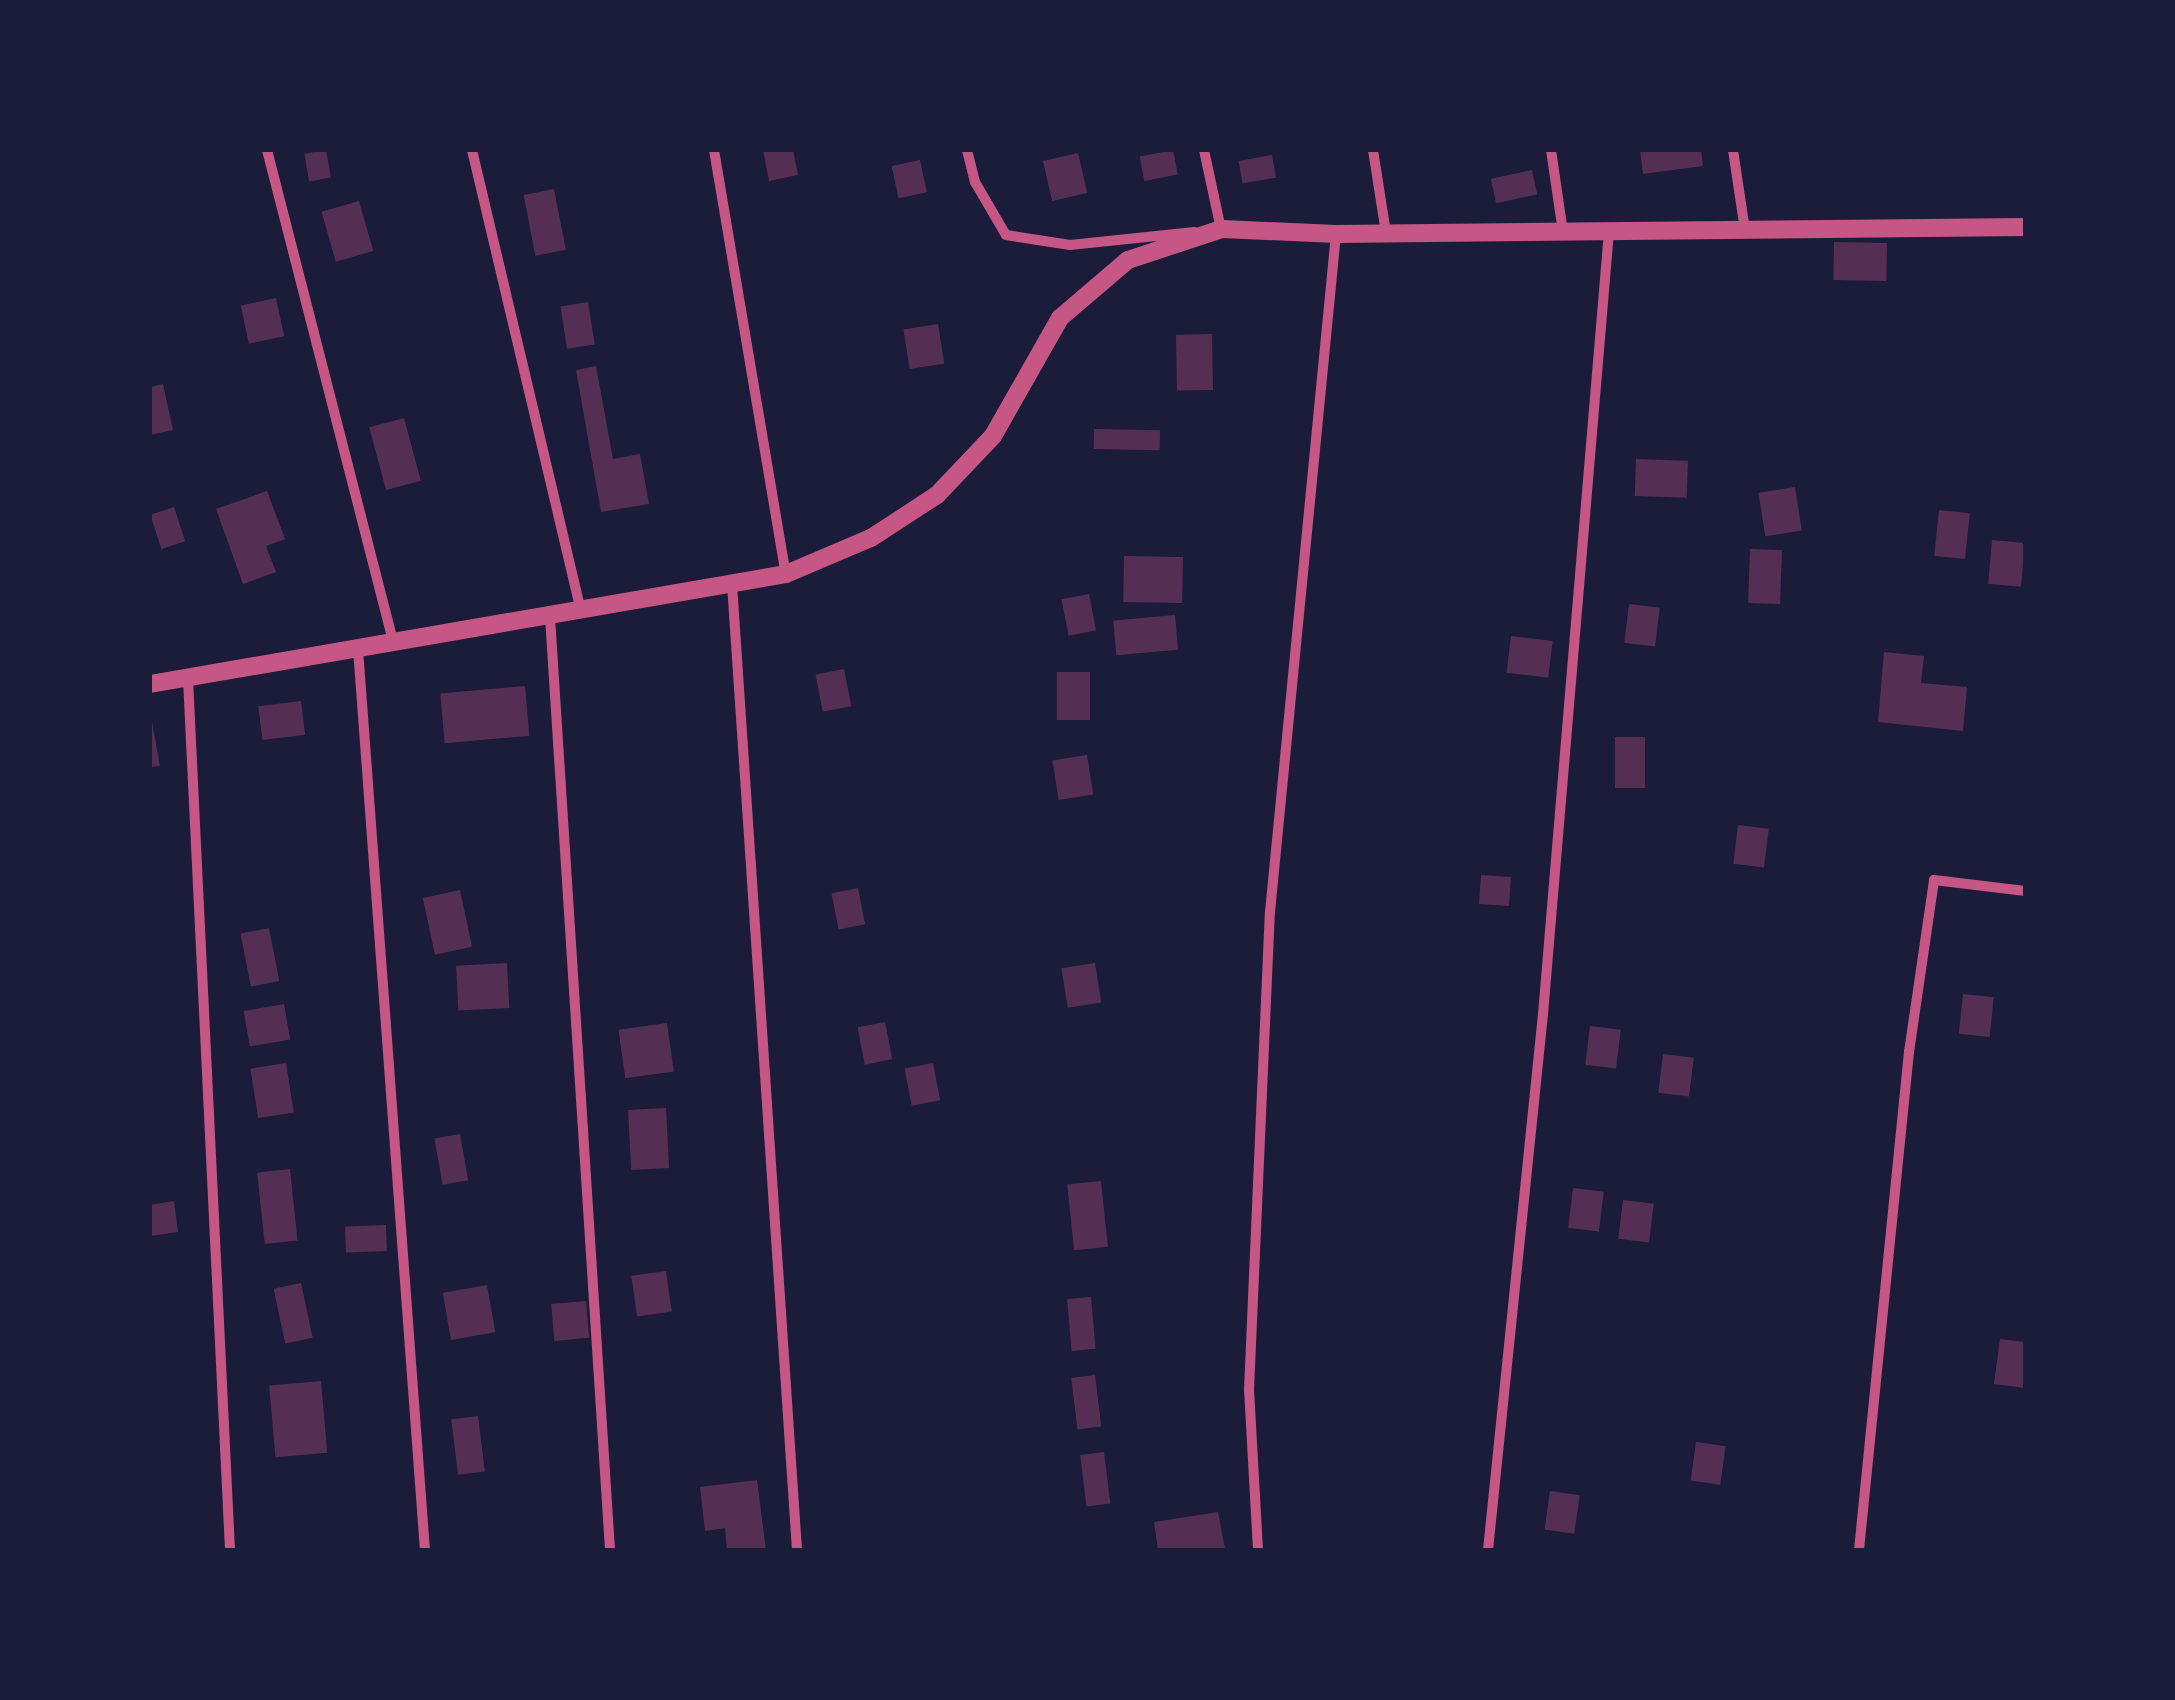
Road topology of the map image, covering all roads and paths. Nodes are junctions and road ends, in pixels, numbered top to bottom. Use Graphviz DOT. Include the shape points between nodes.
graph roads {
  1 [pos="268,150"];
  2 [pos="472,150"];
  3 [pos="714,150"];
  4 [pos="967,150"];
  5 [pos="1204,150"];
  6 [pos="1373,150"];
  7 [pos="1551,150"];
  8 [pos="1733,150"];
  9 [pos="2025,227"];
  10 [pos="1222,229"];
  11 [pos="1745,230"];
  12 [pos="1562,232"];
  13 [pos="1609,232"];
  14 [pos="1386,233"];
  15 [pos="1336,234"];
  16 [pos="786,574"];
  17 [pos="732,584"];
  18 [pos="581,612"];
  19 [pos="550,617"];
  20 [pos="393,641"];
  21 [pos="358,649"];
  22 [pos="188,678"];
  23 [pos="150,684"];
  24 [pos="2025,892"];
  25 [pos="230,1550"];
  26 [pos="426,1550"];
  27 [pos="610,1550"];
  28 [pos="797,1550"];
  29 [pos="1258,1550"];
  30 [pos="1488,1550"];
  31 [pos="1860,1550"];
  1 -- 20 [label="street"];
  2 -- 18 [label="street"];
  3 -- 16 [label="street"];
  4 -- 10 [label="street" via="975,182 1006,235 1070,245"];
  5 -- 10 [label="street"];
  6 -- 14 [label="street"];
  7 -- 12 [label="street"];
  8 -- 11 [label="street"];
  9 -- 11 [label="street"];
  10 -- 15 [label="street"];
  10 -- 16 [label="street" via="1128,260 1060,318 993,436 936,495 871,538"];
  11 -- 13 [label="street"];
  12 -- 13 [label="street"];
  12 -- 14 [label="street"];
  13 -- 30 [label="street" via="1543,1014"];
  14 -- 15 [label="street"];
  15 -- 29 [label="street" via="1270,912 1249,1390"];
  16 -- 17 [label="street"];
  17 -- 18 [label="street"];
  17 -- 28 [label="street"];
  18 -- 19 [label="street"];
  19 -- 20 [label="street"];
  19 -- 27 [label="street"];
  20 -- 21 [label="street"];
  21 -- 22 [label="street"];
  21 -- 26 [label="street"];
  22 -- 23 [label="street"];
  22 -- 25 [label="street"];
  24 -- 31 [label="street" via="1934,880 1909,1052"];
}
